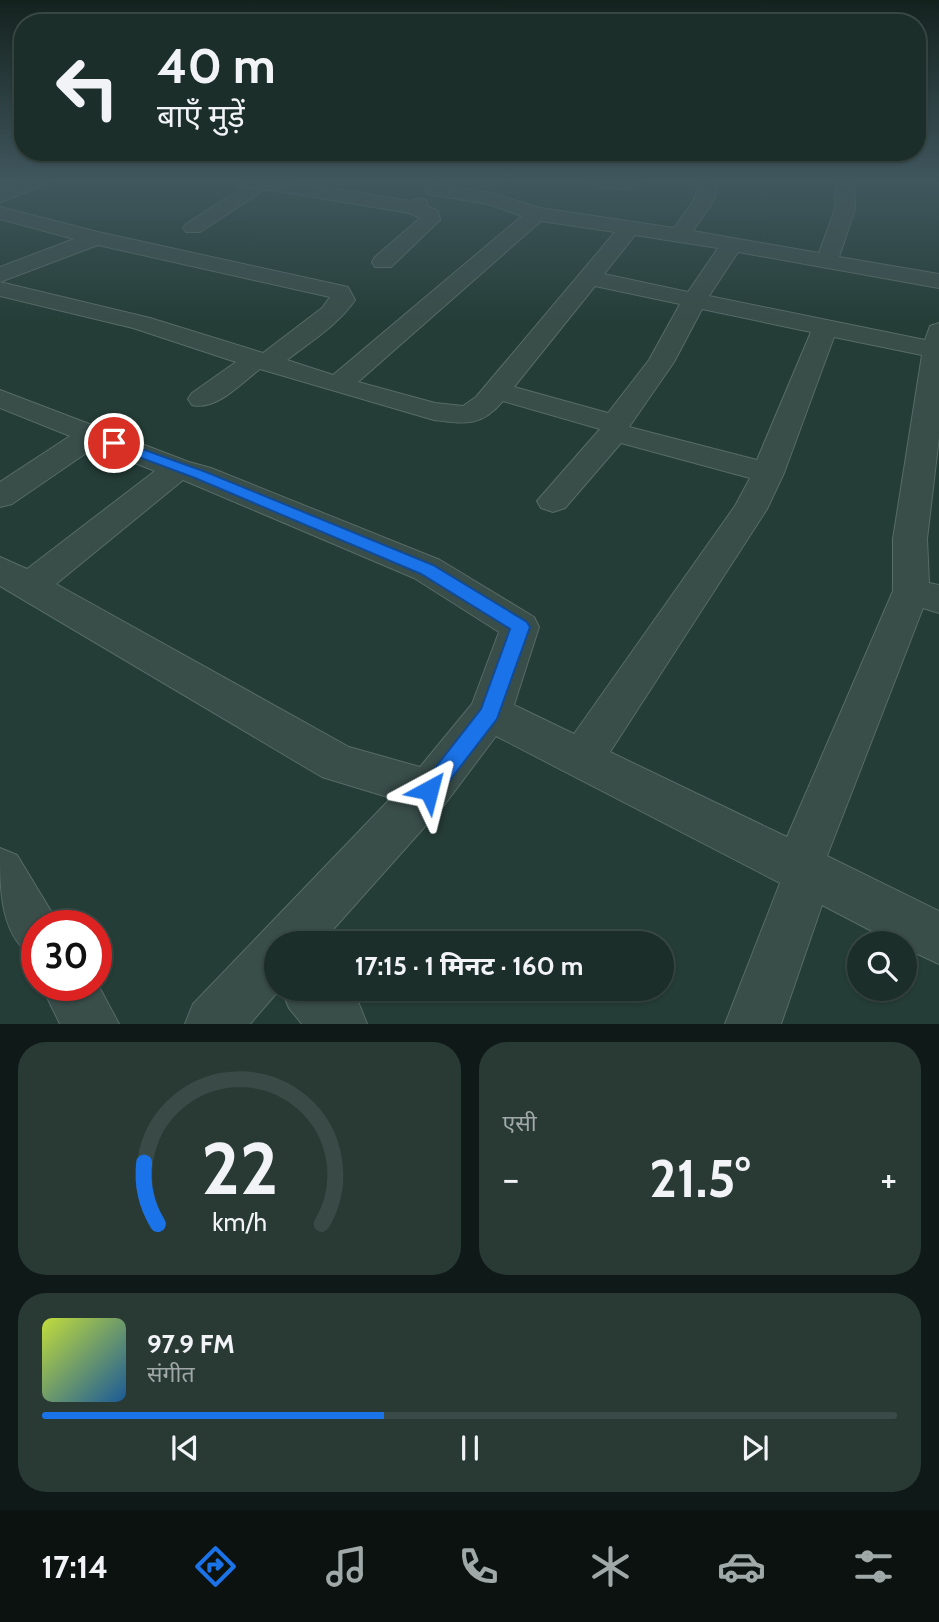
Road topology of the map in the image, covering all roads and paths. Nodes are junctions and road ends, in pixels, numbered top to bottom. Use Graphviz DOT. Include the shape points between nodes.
graph roads {
  1 [pos="71,228"];
  2 [pos="421,228"];
  3 [pos="521,228"];
  4 [pos="629,228"];
  5 [pos="635,228"];
  6 [pos="685,228"];
  7 [pos="838,228"];
  8 [pos="680,235"];
  9 [pos="96,238"];
  10 [pos="732,244"];
  11 [pos="827,260"];
  12 [pos="383,262"];
  13 [pos="0,275"];
  14 [pos="587,278"];
  15 [pos="939,281"];
  16 [pos="0,289"];
  17 [pos="694,301"];
  18 [pos="825,327"];
  19 [pos="938,341"];
  20 [pos="262,361"];
  21 [pos="338,385"];
  22 [pos="497,391"];
  23 [pos="202,399"];
  24 [pos="3,402"];
  25 [pos="615,428"];
  26 [pos="92,435"];
  27 [pos="930,455"];
  28 [pos="178,469"];
  29 [pos="768,473"];
  30 [pos="0,498"];
  31 [pos="553,502"];
  32 [pos="15,578"];
  33 [pos="925,595"];
  34 [pos="490,713"];
  35 [pos="582,758"];
  36 [pos="429,790"];
  37 [pos="804,869"];
  38 [pos="2,881"];
  39 [pos="22,910"];
  40 [pos="297,931"];
  41 [pos="939,938"];
  42 [pos="264,967"];
  43 [pos="78,1001"];
  44 [pos="319,1001"];
  45 [pos="92,1024"];
  46 [pos="213,1024"];
  47 [pos="339,1024"];
  48 [pos="753,1024"];
  1 -- 9 [label="street"];
  2 -- 12 [label="street"];
  3 -- 21 [label="street"];
  4 -- 14 [label="street"];
  5 -- 8 [label="street"];
  6 -- 8 [label="street"];
  7 -- 11 [label="street"];
  8 -- 10 [label="street"];
  9 -- 13 [label="street"];
  9 -- 20 [label="street" via="340,292 343,300 331,313"];
  10 -- 11 [label="street"];
  10 -- 17 [label="street"];
  11 -- 15 [label="street"];
  14 -- 17 [label="street"];
  14 -- 22 [label="street"];
  16 -- 20 [label="street" via="141,323"];
  17 -- 18 [label="street"];
  17 -- 25 [label="street" via="661,362"];
  18 -- 19 [label="street"];
  18 -- 29 [label="street"];
  19 -- 27 [label="street"];
  20 -- 21 [label="street"];
  20 -- 23 [label="street"];
  21 -- 22 [label="street" via="463,415 474,413"];
  22 -- 25 [label="street"];
  24 -- 26 [label="street"];
  25 -- 29 [label="street"];
  25 -- 31 [label="street"];
  26 -- 28 [label="street"];
  26 -- 30 [label="street"];
  27 -- 33 [label="street" via="910,539"];
  28 -- 32 [label="street"];
  28 -- 34 [label="street" via="427,569 520,627"];
  29 -- 35 [label="street" via="750,509"];
  32 -- 36 [label="street" via="338,763"];
  33 -- 37 [label="street"];
  34 -- 35 [label="street"];
  34 -- 36 [label="street"];
  35 -- 37 [label="street"];
  36 -- 40 [label="street"];
  37 -- 41 [label="street"];
  37 -- 48 [label="street"];
  38 -- 39 [label="street"];
  42 -- 46 [label="street"];
  43 -- 45 [label="street"];
  44 -- 47 [label="street"];
}
